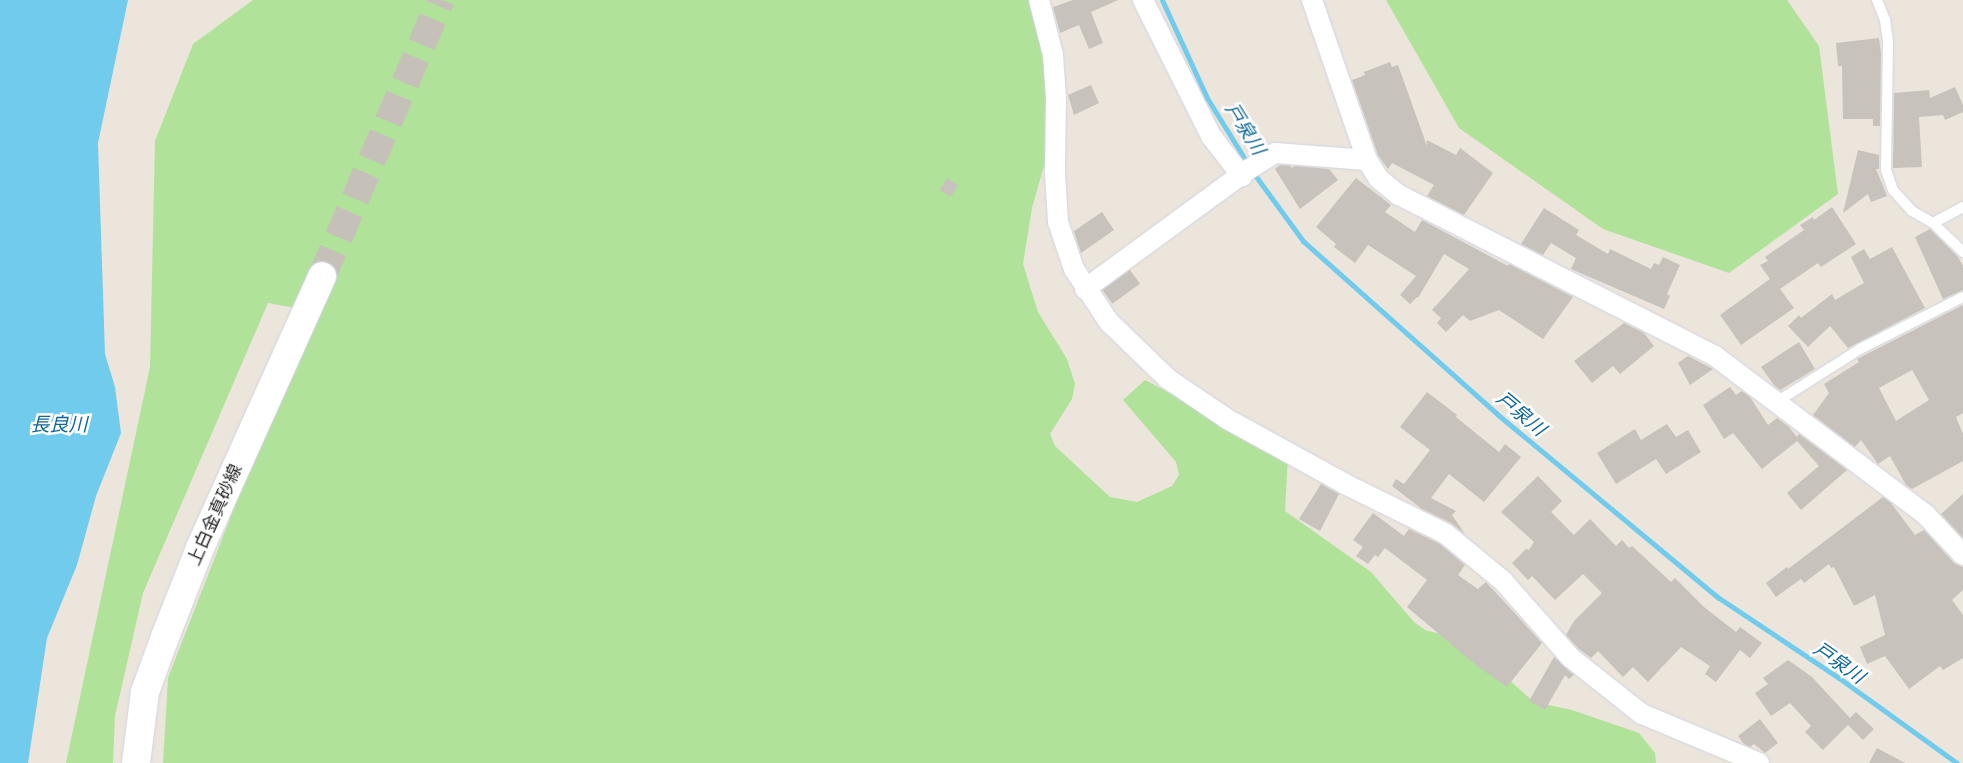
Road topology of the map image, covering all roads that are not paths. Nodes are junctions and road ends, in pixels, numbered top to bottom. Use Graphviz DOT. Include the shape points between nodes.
graph roads {
  1 [pos="1039,0"];
  2 [pos="1143,0"];
  3 [pos="1312,0"];
  4 [pos="1877,0"];
  5 [pos="1367,160"];
  6 [pos="1250,170"];
  7 [pos="1963,206"];
  8 [pos="1933,223"];
  9 [pos="1963,252"];
  10 [pos="322,276"];
  11 [pos="1086,288"];
  12 [pos="1963,297"];
  13 [pos="1775,403"];
  14 [pos="1963,555"];
  15 [pos="136,763"];
  16 [pos="1759,763"];
  1 -- 11 [label="street" via="1054,56 1054,174 1058,222 1074,269"];
  2 -- 6 [label="street" via="1211,136"];
  3 -- 5 [label="street"];
  4 -- 8 [label="lane" via="1885,20 1888,42 1886,170 1893,190 1912,211"];
  5 -- 6 [label="street" via="1275,153"];
  5 -- 13 [label="street" via="1378,179 1399,195 1714,356"];
  6 -- 11 [label="street"];
  7 -- 8 [label="lane"];
  8 -- 9 [label="lane"];
  10 -- 15 [label="main road, 上白金真砂線" via="200,548 165,637 145,692"];
  11 -- 16 [label="street" via="1109,322 1168,379 1213,409 1346,484 1446,534 1503,581 1571,658 1642,714"];
  12 -- 13 [label="lane" via="1860,349"];
  13 -- 14 [label="street" via="1925,514"];
}
